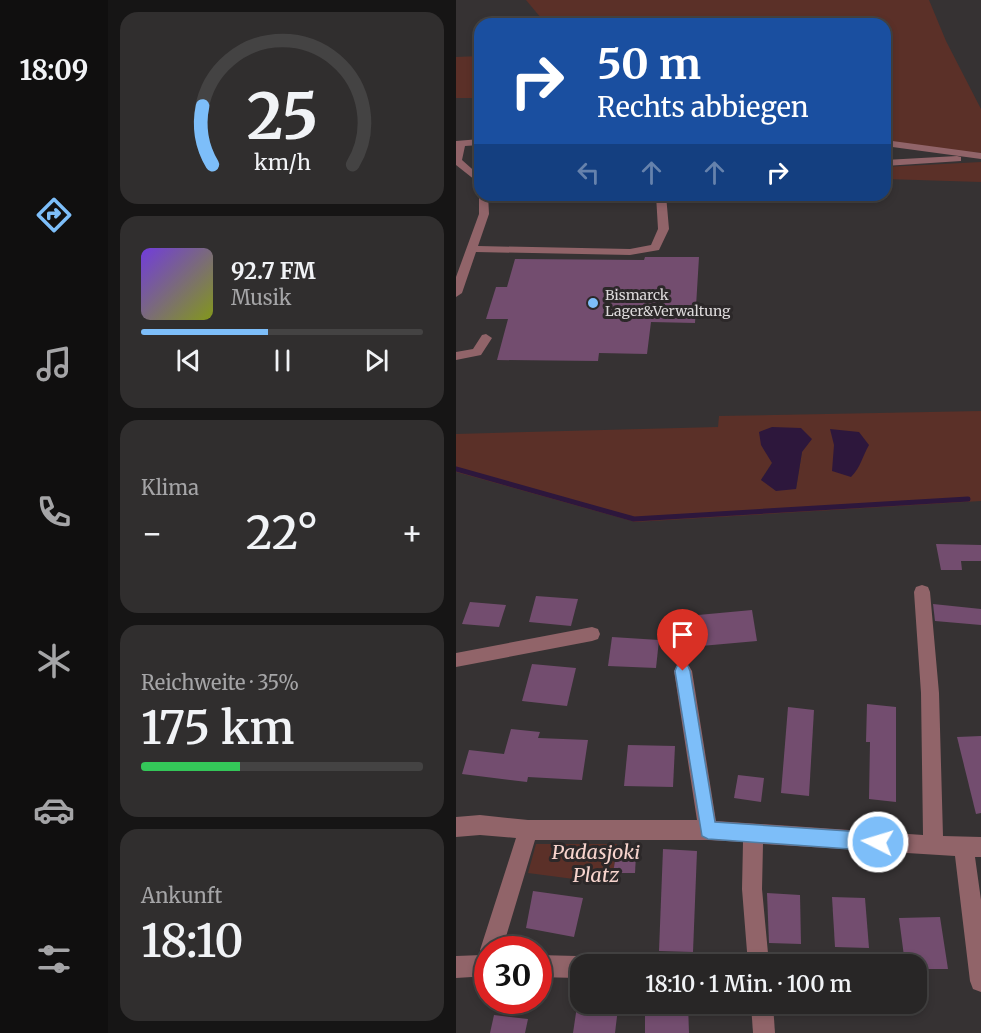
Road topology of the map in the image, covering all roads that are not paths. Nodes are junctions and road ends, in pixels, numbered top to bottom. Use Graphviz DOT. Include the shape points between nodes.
graph roads {
  1 [pos="474,143"];
  2 [pos="459,144"];
  3 [pos="891,144"];
  4 [pos="981,156"];
  5 [pos="456,160"];
  6 [pos="891,163"];
  7 [pos="474,176"];
  8 [pos="483,201"];
  9 [pos="662,201"];
  10 [pos="471,249"];
  11 [pos="456,293"];
  12 [pos="486,338"];
  13 [pos="456,356"];
  14 [pos="921,592"];
  15 [pos="591,634"];
  16 [pos="456,660"];
  17 [pos="683,671"];
  18 [pos="456,815"];
  19 [pos="480,825"];
  20 [pos="456,827"];
  21 [pos="528,830"];
  22 [pos="708,830"];
  23 [pos="753,832"];
  24 [pos="933,846"];
  25 [pos="973,847"];
  26 [pos="496,936"];
  27 [pos="757,954"];
  28 [pos="474,963"];
  29 [pos="456,966"];
  30 [pos="552,966"];
  31 [pos="570,967"];
  32 [pos="981,981"];
  33 [pos="763,1014"];
  34 [pos="764,1033"];
  1 -- 2 [label="street"];
  2 -- 5 [label="street"];
  3 -- 4 [label="street"];
  4 -- 6 [label="street"];
  5 -- 7 [label="street"];
  8 -- 10 [label="street" via="484,214"];
  9 -- 10 [label="street" via="664,230 655,248 630,252"];
  10 -- 11 [label="street"];
  12 -- 13 [label="street" via="477,352"];
  14 -- 24 [label="street" via="930,693"];
  15 -- 16 [label="street"];
  17 -- 22 [label="street"];
  18 -- 19 [label="street"];
  19 -- 20 [label="street"];
  19 -- 21 [label="street"];
  21 -- 22 [label="street"];
  21 -- 26 [label="street"];
  22 -- 23 [label="street"];
  23 -- 24 [label="street"];
  23 -- 27 [label="street"];
  24 -- 25 [label="street"];
  25 -- 32 [label="street"];
  28 -- 29 [label="street"];
  30 -- 31 [label="street"];
  33 -- 34 [label="street"];
}
